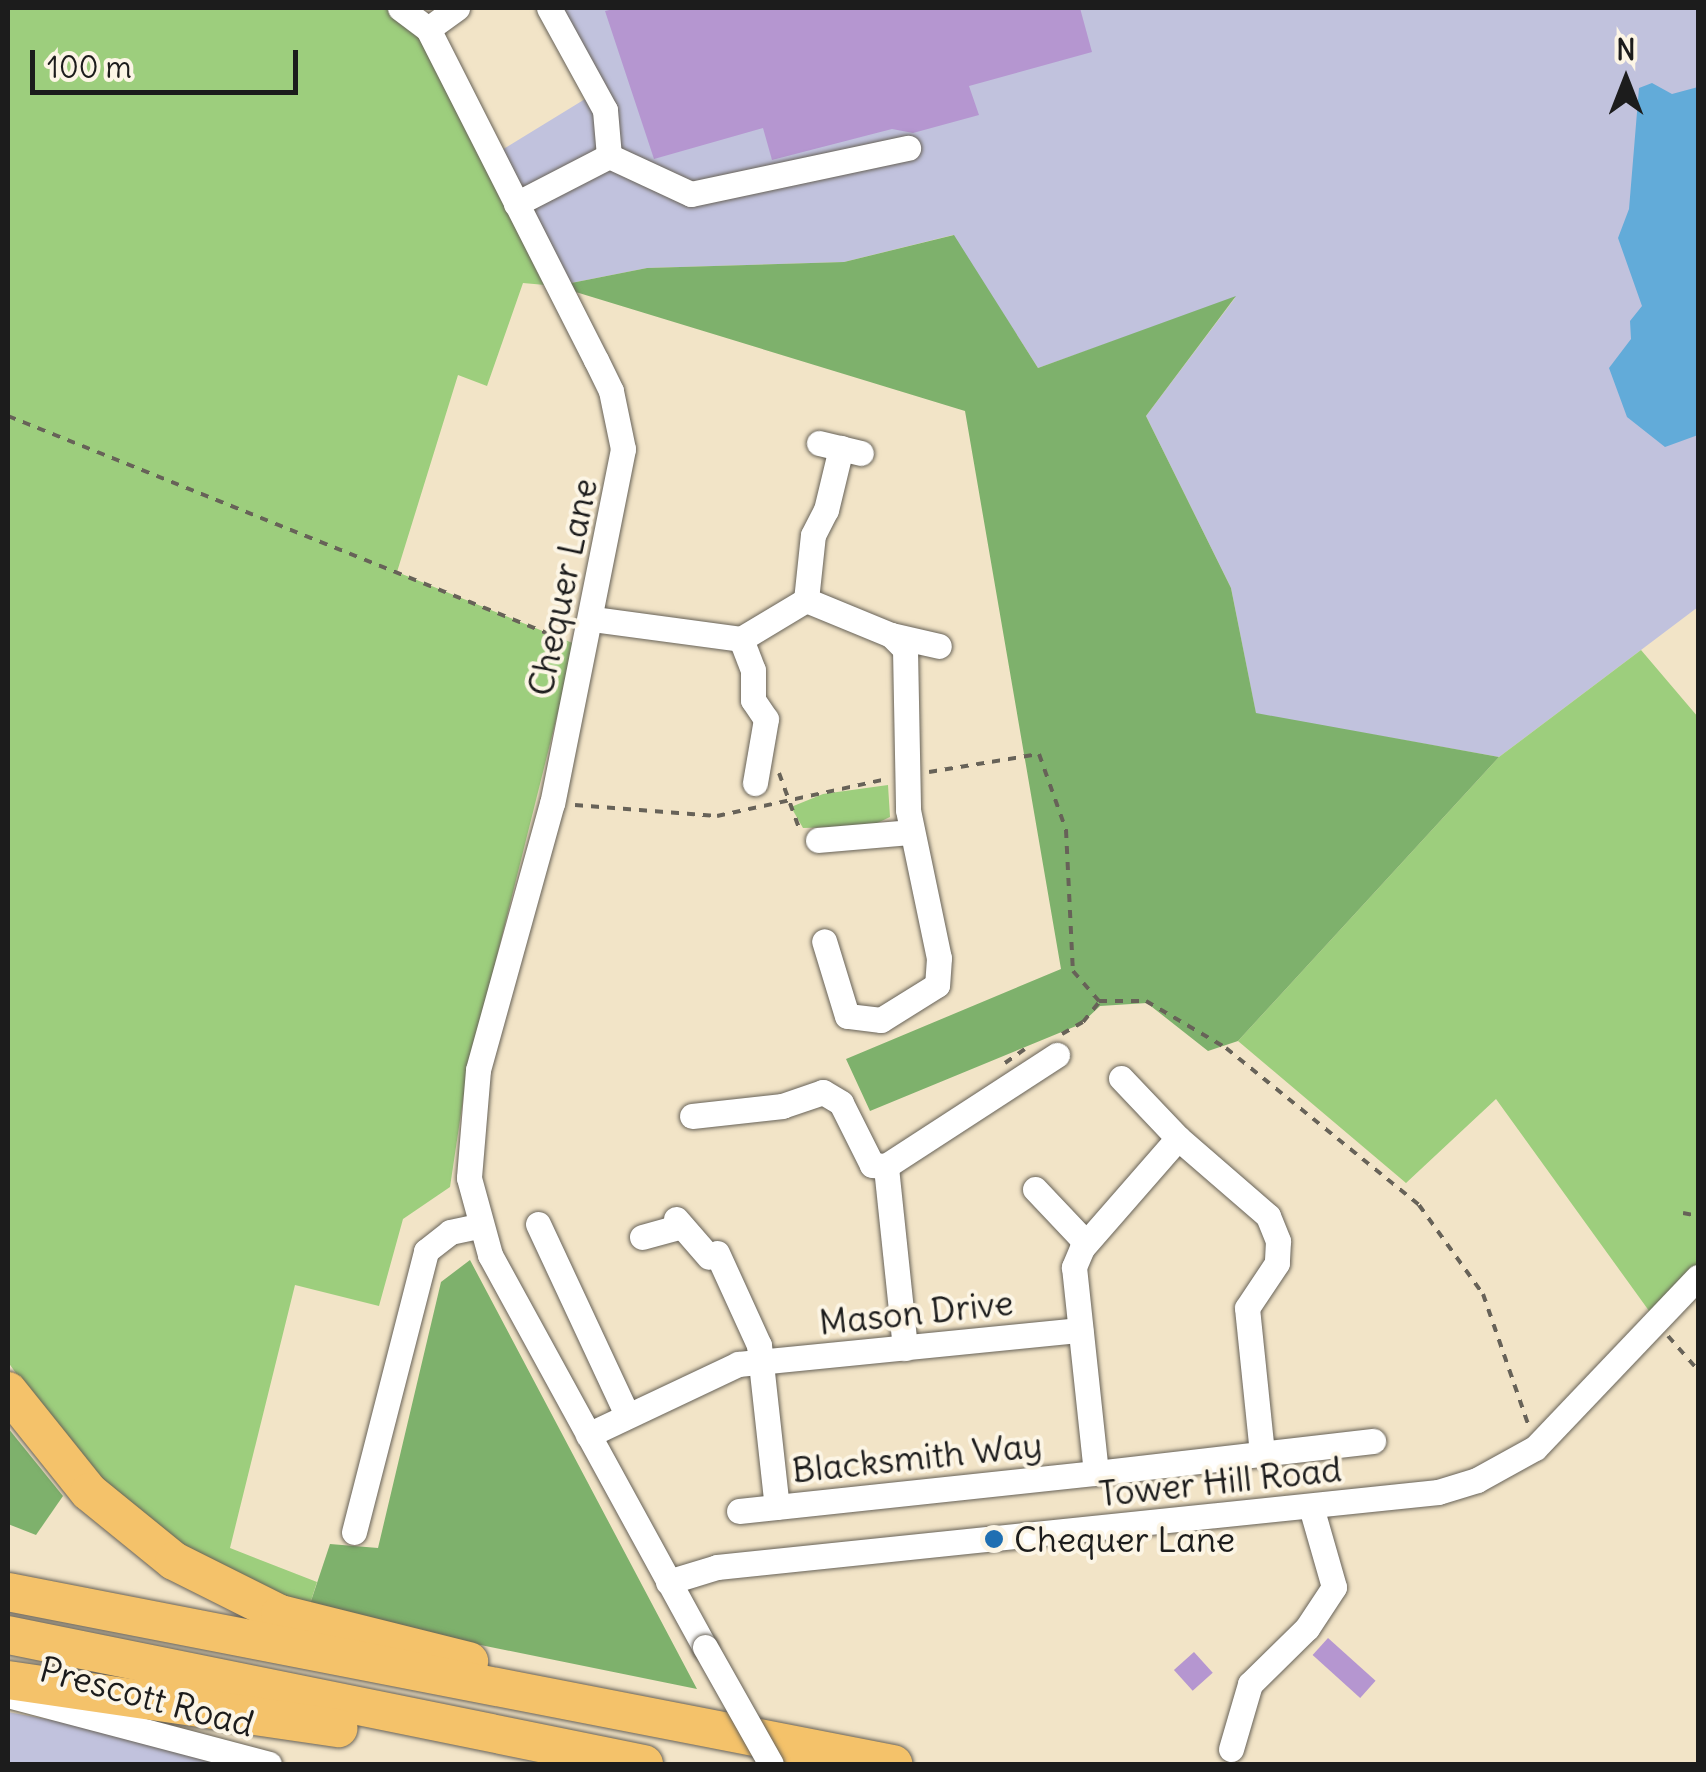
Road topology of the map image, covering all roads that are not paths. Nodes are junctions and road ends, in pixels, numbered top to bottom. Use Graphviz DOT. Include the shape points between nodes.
graph roads {
  1 [pos="400,8"];
  2 [pos="457,8"];
  3 [pos="549,8"];
  4 [pos="428,29"];
  5 [pos="908,148"];
  6 [pos="610,156"];
  7 [pos="516,204"];
  8 [pos="840,448"];
  9 [pos="806,600"];
  10 [pos="593,619"];
  11 [pos="891,635"];
  12 [pos="741,639"];
  13 [pos="940,646"];
  14 [pos="755,783"];
  15 [pos="912,832"];
  16 [pos="818,840"];
  17 [pos="824,941"];
  18 [pos="1057,1056"];
  19 [pos="1121,1078"];
  20 [pos="692,1116"];
  21 [pos="1178,1138"];
  22 [pos="886,1166"];
  23 [pos="1035,1189"];
  24 [pos="538,1224"];
  25 [pos="479,1226"];
  26 [pos="642,1237"];
  27 [pos="1086,1244"];
  28 [pos="1698,1277"];
  29 [pos="1080,1330"];
  30 [pos="905,1348"];
  31 [pos="761,1362"];
  32 [pos="8,1391"];
  33 [pos="626,1413"];
  34 [pos="588,1435"];
  35 [pos="1373,1441"];
  36 [pos="1262,1454"];
  37 [pos="1096,1473"];
  38 [pos="776,1507"];
  39 [pos="1310,1507"];
  40 [pos="739,1511"];
  41 [pos="354,1532"];
  42 [pos="668,1582"];
  43 [pos="8,1589"];
  44 [pos="8,1636"];
  45 [pos="8,1680"];
  46 [pos="8,1695"];
  47 [pos="665,1722"];
  48 [pos="526,1742"];
  49 [pos="1231,1749"];
  50 [pos="269,1764"];
  51 [pos="644,1764"];
  52 [pos="771,1764"];
  53 [pos="893,1764"];
  1 -- 4 [label="street, Chequer Lane"];
  2 -- 4 [label="street"];
  3 -- 6 [label="street" via="605,110"];
  4 -- 7 [label="street, Chequer Lane"];
  5 -- 6 [label="street" via="691,194"];
  6 -- 7 [label="street"];
  7 -- 10 [label="street, Chequer Lane" via="611,391 621,424 622,474"];
  8 -- 9 [label="street" via="826,510 812,536"];
  9 -- 11 [label="street"];
  9 -- 12 [label="street"];
  10 -- 12 [label="street"];
  10 -- 25 [label="street, Chequer Lane" via="473,1099 469,1178"];
  11 -- 13 [label="street"];
  11 -- 15 [label="street" via="905,649 910,668"];
  12 -- 14 [label="street" via="753,670 753,700 765,722"];
  15 -- 16 [label="street"];
  15 -- 17 [label="street" via="942,995 881,1020 847,1016"];
  18 -- 22 [label="street"];
  19 -- 21 [label="street"];
  20 -- 22 [label="street" via="782,1106 824,1092 840,1103 872,1164"];
  21 -- 27 [label="street"];
  21 -- 36 [label="street" via="1268,1216 1278,1241 1277,1263 1247,1308"];
  22 -- 30 [label="street"];
  23 -- 27 [label="street"];
  24 -- 33 [label="street"];
  25 -- 34 [label="street, Chequer Lane"];
  25 -- 41 [label="street" via="450,1232 426,1251"];
  26 -- 31 [label="street, Blacksmith Way" via="679,1222 716,1254 754,1330"];
  27 -- 29 [label="street" via="1074,1267"];
  28 -- 39 [label="street, Tower Hill Road" via="1535,1448 1477,1480 1438,1492"];
  29 -- 30 [label="street, Mason Drive"];
  29 -- 37 [label="street"];
  30 -- 31 [label="street, Mason Drive"];
  31 -- 33 [label="street, Mason Drive" via="717,1371"];
  31 -- 38 [label="street, Blacksmith Way"];
  32 -- 47 [label="highway" via="89,1492 174,1561 280,1614 536,1678"];
  33 -- 34 [label="street, Mason Drive"];
  34 -- 42 [label="street, Chequer Lane"];
  35 -- 36 [label="street"];
  36 -- 37 [label="street"];
  37 -- 38 [label="street, Blacksmith Way"];
  38 -- 40 [label="street, Blacksmith Way"];
  39 -- 42 [label="street, Tower Hill Road" via="710,1568"];
  39 -- 49 [label="street" via="1334,1587 1307,1628 1250,1684"];
  42 -- 52 [label="street, Chequer Lane, bridge"];
  43 -- 47 [label="highway"];
  44 -- 48 [label="highway"];
  45 -- 48 [label="highway" via="408,1739"];
  46 -- 50 [label="street, Prescott Road"];
  47 -- 53 [label="highway"];
  48 -- 51 [label="highway"];
}
